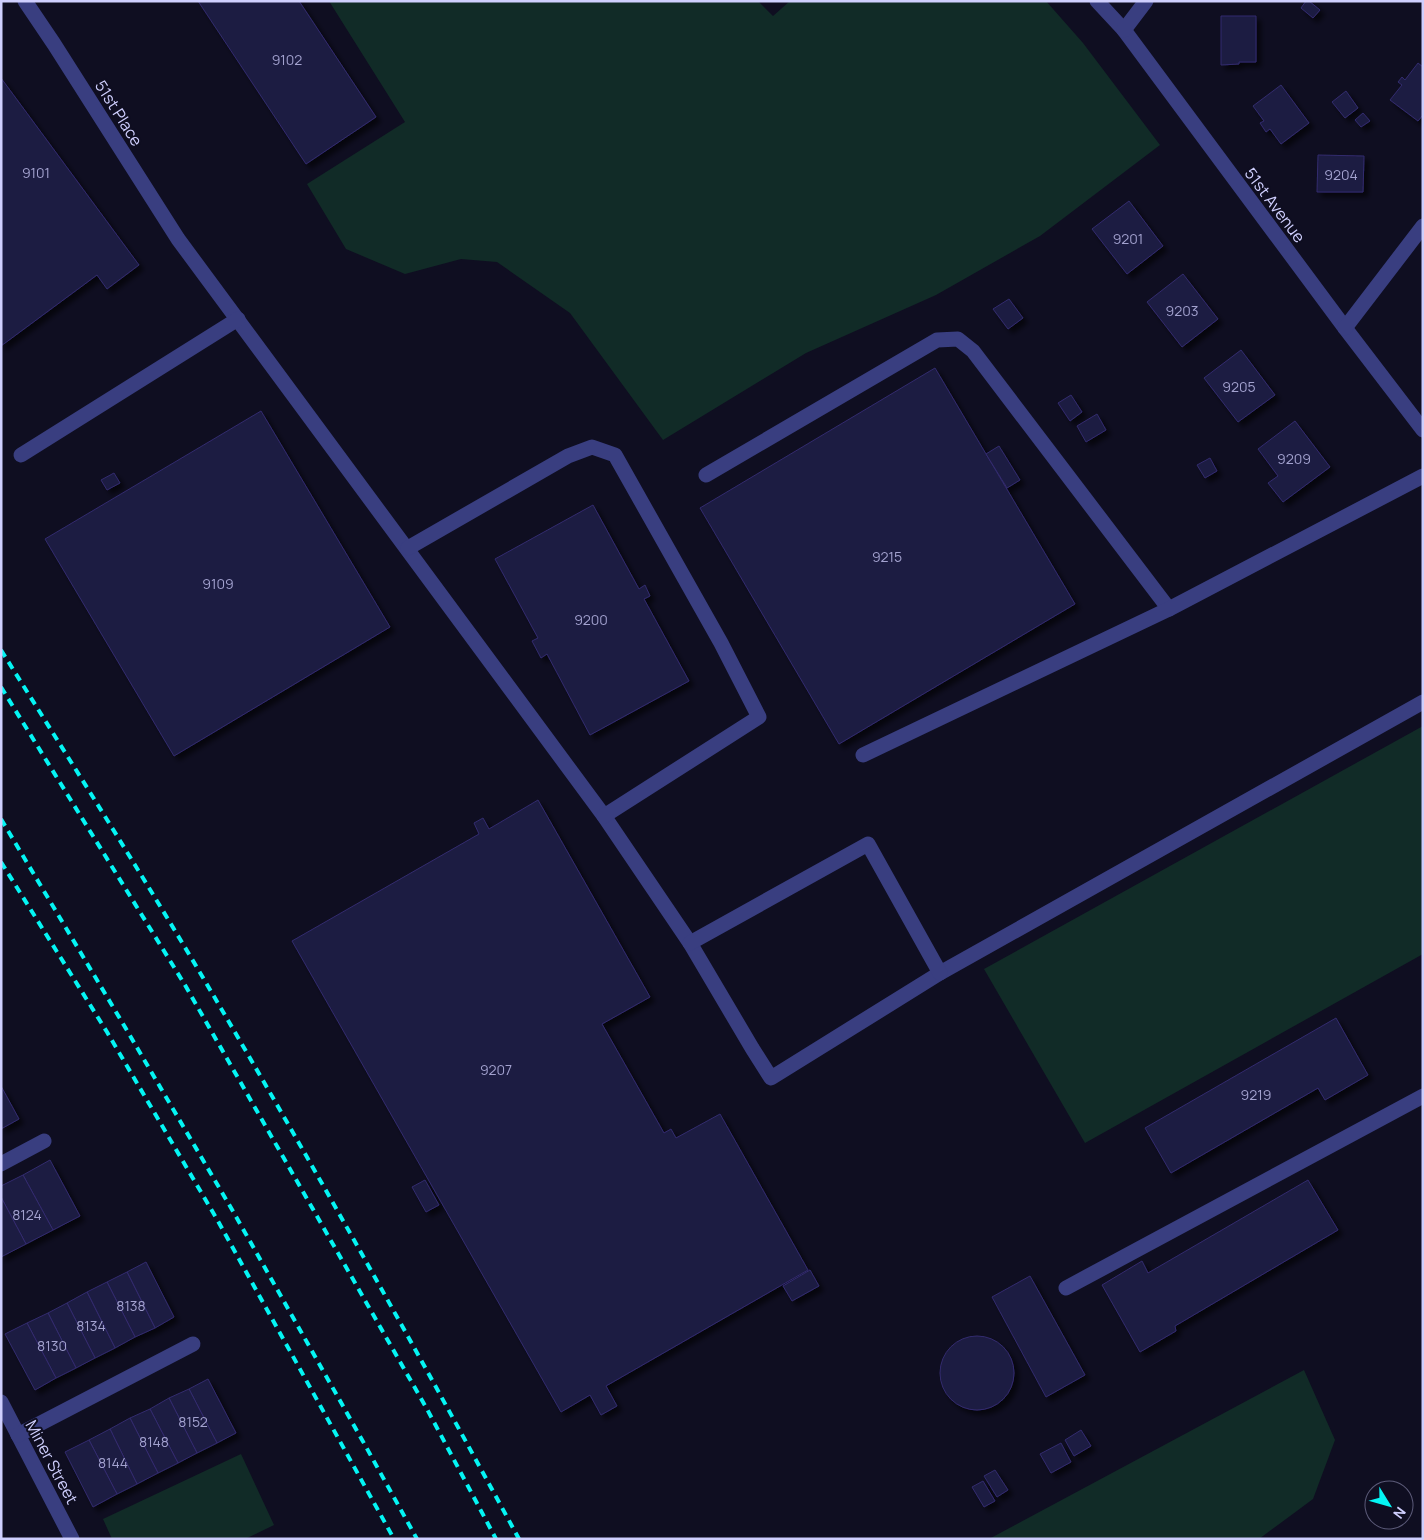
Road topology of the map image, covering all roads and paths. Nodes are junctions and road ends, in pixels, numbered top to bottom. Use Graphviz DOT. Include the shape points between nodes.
graph roads {
  1 [pos="25,1"];
  2 [pos="1097,1"];
  3 [pos="1146,1"];
  4 [pos="1124,30"];
  5 [pos="1423,226"];
  6 [pos="238,319"];
  7 [pos="1345,328"];
  8 [pos="1423,430"];
  9 [pos="21,455"];
  10 [pos="706,475"];
  11 [pos="1423,476"];
  12 [pos="408,548"];
  13 [pos="1168,609"];
  14 [pos="1423,702"];
  15 [pos="863,755"];
  16 [pos="604,816"];
  17 [pos="690,943"];
  18 [pos="940,973"];
  19 [pos="1423,1096"];
  20 [pos="44,1141"];
  21 [pos="1,1164"];
  22 [pos="1066,1288"];
  23 [pos="193,1344"];
  24 [pos="1,1402"];
  25 [pos="6,1423"];
  26 [pos="18,1435"];
  27 [pos="72,1539"];
  1 -- 6 [label="street, 51st Place" via="178,239"];
  2 -- 4 [label="street, 51st Avenue"];
  3 -- 4 [label="street"];
  4 -- 7 [label="street, 51st Avenue"];
  5 -- 7 [label="street"];
  6 -- 9 [label="street"];
  6 -- 12 [label="street, 51st Place"];
  7 -- 8 [label="street, 51st Avenue"];
  10 -- 13 [label="street" via="937,340 958,339 973,351"];
  11 -- 13 [label="street"];
  12 -- 16 [label="street, 51st Place"];
  12 -- 16 [label="street" via="568,456 592,447 614,455 760,717"];
  13 -- 15 [label="street"];
  14 -- 18 [label="street"];
  16 -- 17 [label="street, 51st Place"];
  17 -- 18 [label="street" via="868,844"];
  17 -- 18 [label="street, 51st Place" via="771,1078"];
  19 -- 22 [label="street"];
  20 -- 21 [label="street"];
  23 -- 26 [label="street"];
  24 -- 25 [label="street, Miner Street"];
  25 -- 26 [label="street, Miner Street"];
  26 -- 27 [label="street, Miner Street"];
}
